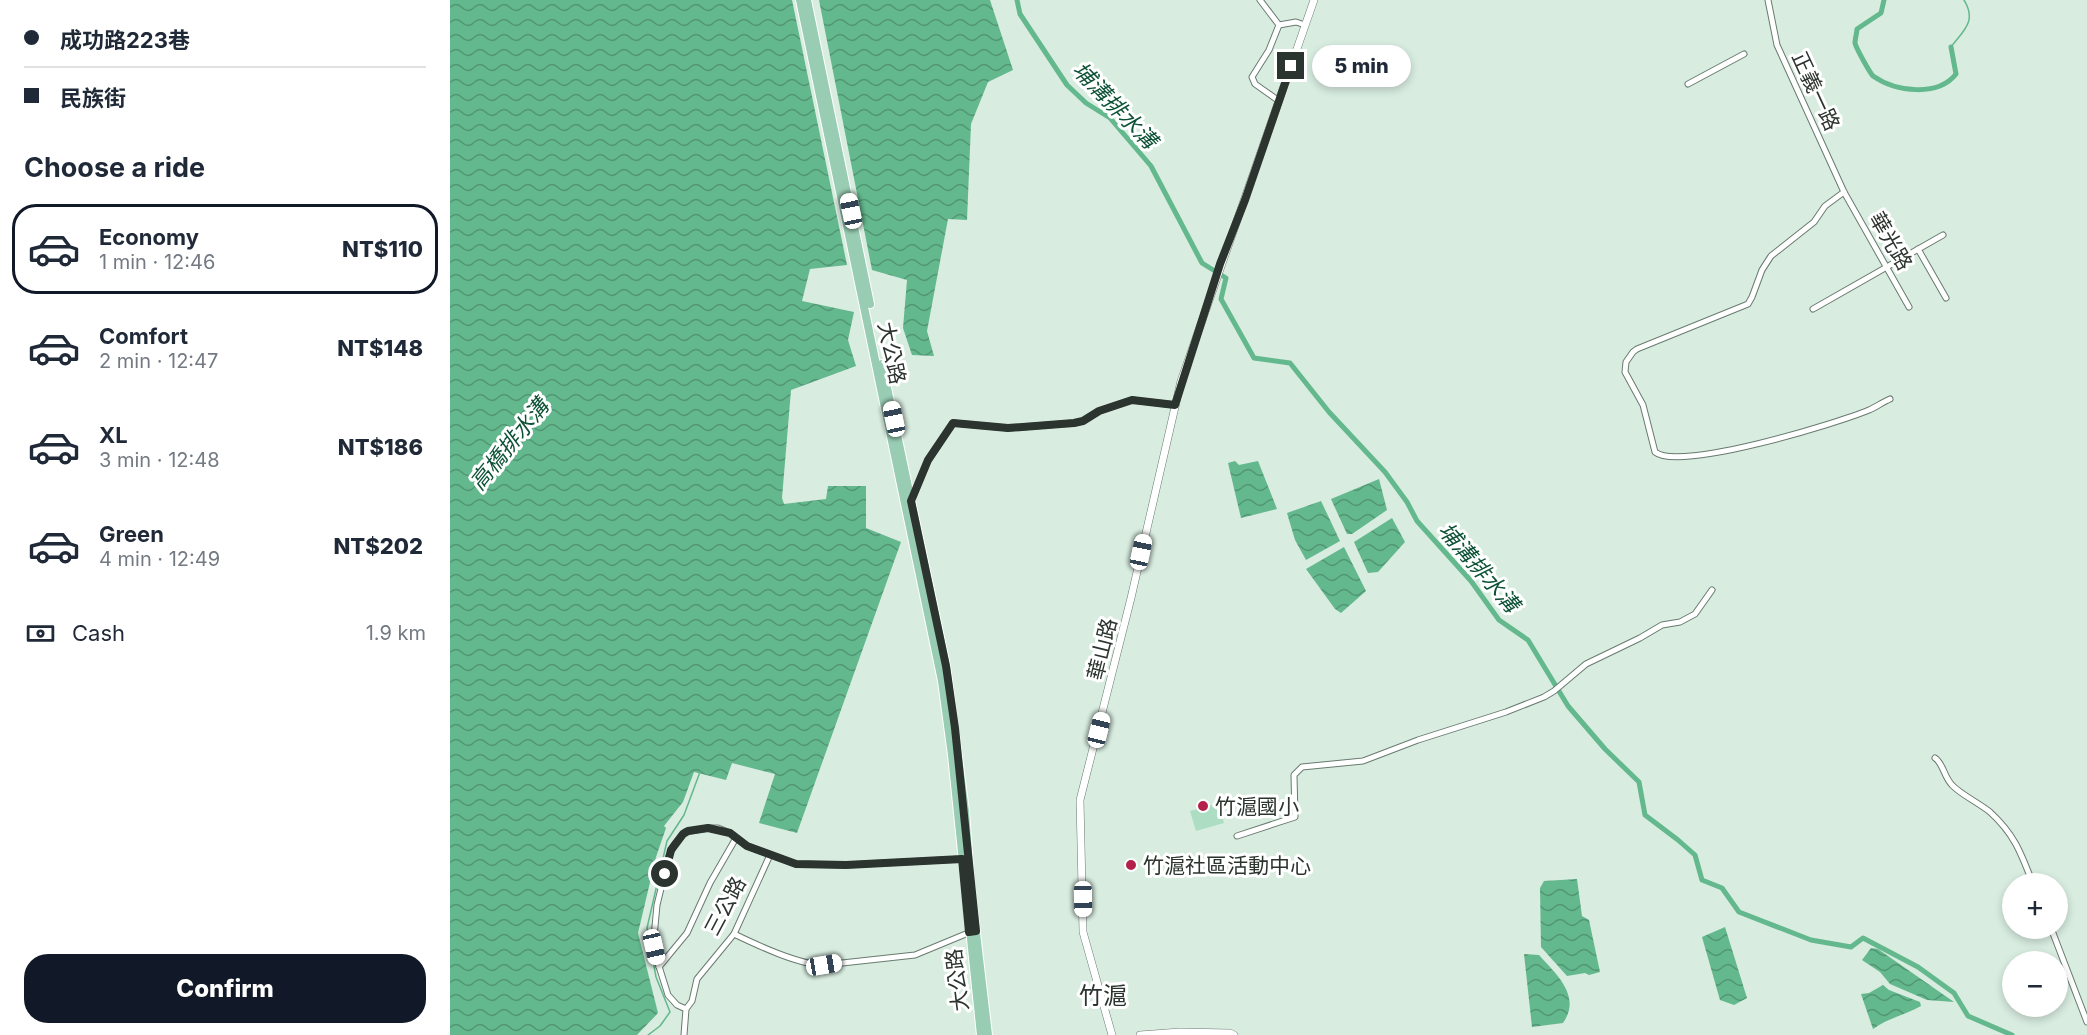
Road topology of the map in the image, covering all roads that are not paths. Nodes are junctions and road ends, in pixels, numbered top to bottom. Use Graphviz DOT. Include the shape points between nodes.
graph roads {
  1 [pos="800,0"];
  2 [pos="807,0"];
  3 [pos="1260,0"];
  4 [pos="1314,0"];
  5 [pos="1768,0"];
  6 [pos="1278,25"];
  7 [pos="1305,25"];
  8 [pos="1744,54"];
  9 [pos="1688,84"];
  10 [pos="1278,101"];
  11 [pos="1844,192"];
  12 [pos="1944,235"];
  13 [pos="1918,249"];
  14 [pos="1886,266"];
  15 [pos="862,279"];
  16 [pos="1946,298"];
  17 [pos="1909,307"];
  18 [pos="1813,309"];
  19 [pos="1890,399"];
  20 [pos="1175,405"];
  21 [pos="911,501"];
  22 [pos="912,520"];
  23 [pos="1712,590"];
  24 [pos="1935,758"];
  25 [pos="1237,836"];
  26 [pos="736,838"];
  27 [pos="770,855"];
  28 [pos="962,859"];
  29 [pos="2029,873"];
  30 [pos="973,931"];
  31 [pos="734,934"];
  32 [pos="2054,939"];
  33 [pos="659,967"];
  34 [pos="686,1009"];
  35 [pos="2087,1022"];
  36 [pos="684,1035"];
  37 [pos="981,1035"];
  38 [pos="988,1035"];
  39 [pos="1112,1035"];
  40 [pos="1140,1035"];
  41 [pos="1234,1035"];
  1 -- 15 [label="main road, 大公路"];
  2 -- 15 [label="main road, 大公路"];
  3 -- 6 [label="street"];
  4 -- 7 [label="street, 華山路"];
  5 -- 11 [label="street, 正義一路" via="1777,45"];
  6 -- 7 [label="street"];
  6 -- 10 [label="street" via="1269,50 1252,77 1255,84"];
  7 -- 10 [label="street, 華山路"];
  8 -- 9 [label="street"];
  10 -- 20 [label="street, 華山路"];
  11 -- 14 [label="street, 華光路"];
  11 -- 19 [label="street" via="1771,256 1748,304 1637,349 1628,358 1625,372 1643,405 1655,452 1662,456 1712,453 1784,438 1870,410"];
  12 -- 13 [label="street"];
  13 -- 14 [label="street"];
  13 -- 16 [label="street"];
  14 -- 17 [label="street, 華光路"];
  14 -- 18 [label="street"];
  15 -- 21 [label="main road, 大公路"];
  15 -- 22 [label="main road, 大公路"];
  20 -- 21 [label="street" via="1132,400 1074,423 1008,428 953,423 928,460"];
  20 -- 39 [label="street, 華山路" via="1080,800 1083,932"];
  21 -- 22 [label="main road, 大公路"];
  22 -- 28 [label="main road, 大公路" via="942,681"];
  22 -- 30 [label="main road, 大公路" via="954,717"];
  23 -- 25 [label="street" via="1687,619 1662,625 1586,664 1544,697 1363,761 1299,768 1294,775 1295,817"];
  24 -- 29 [label="street" via="1952,786 1991,813 2017,842"];
  26 -- 27 [label="street"];
  26 -- 33 [label="street" via="687,933"];
  26 -- 33 [label="street" via="713,828 685,832 671,850 657,905 654,947"];
  27 -- 28 [label="street" via="796,864"];
  27 -- 31 [label="street, 三公路"];
  28 -- 30 [label="main road, 大公路"];
  30 -- 31 [label="street" via="915,955 824,965 799,960"];
  30 -- 37 [label="main road, 大公路"];
  30 -- 38 [label="main road, 大公路"];
  31 -- 34 [label="street, 三公路" via="697,978"];
  32 -- 35 [label="street"];
  33 -- 34 [label="street" via="668,995"];
  34 -- 36 [label="street, 三公路"];
  40 -- 41 [label="street"];
}
